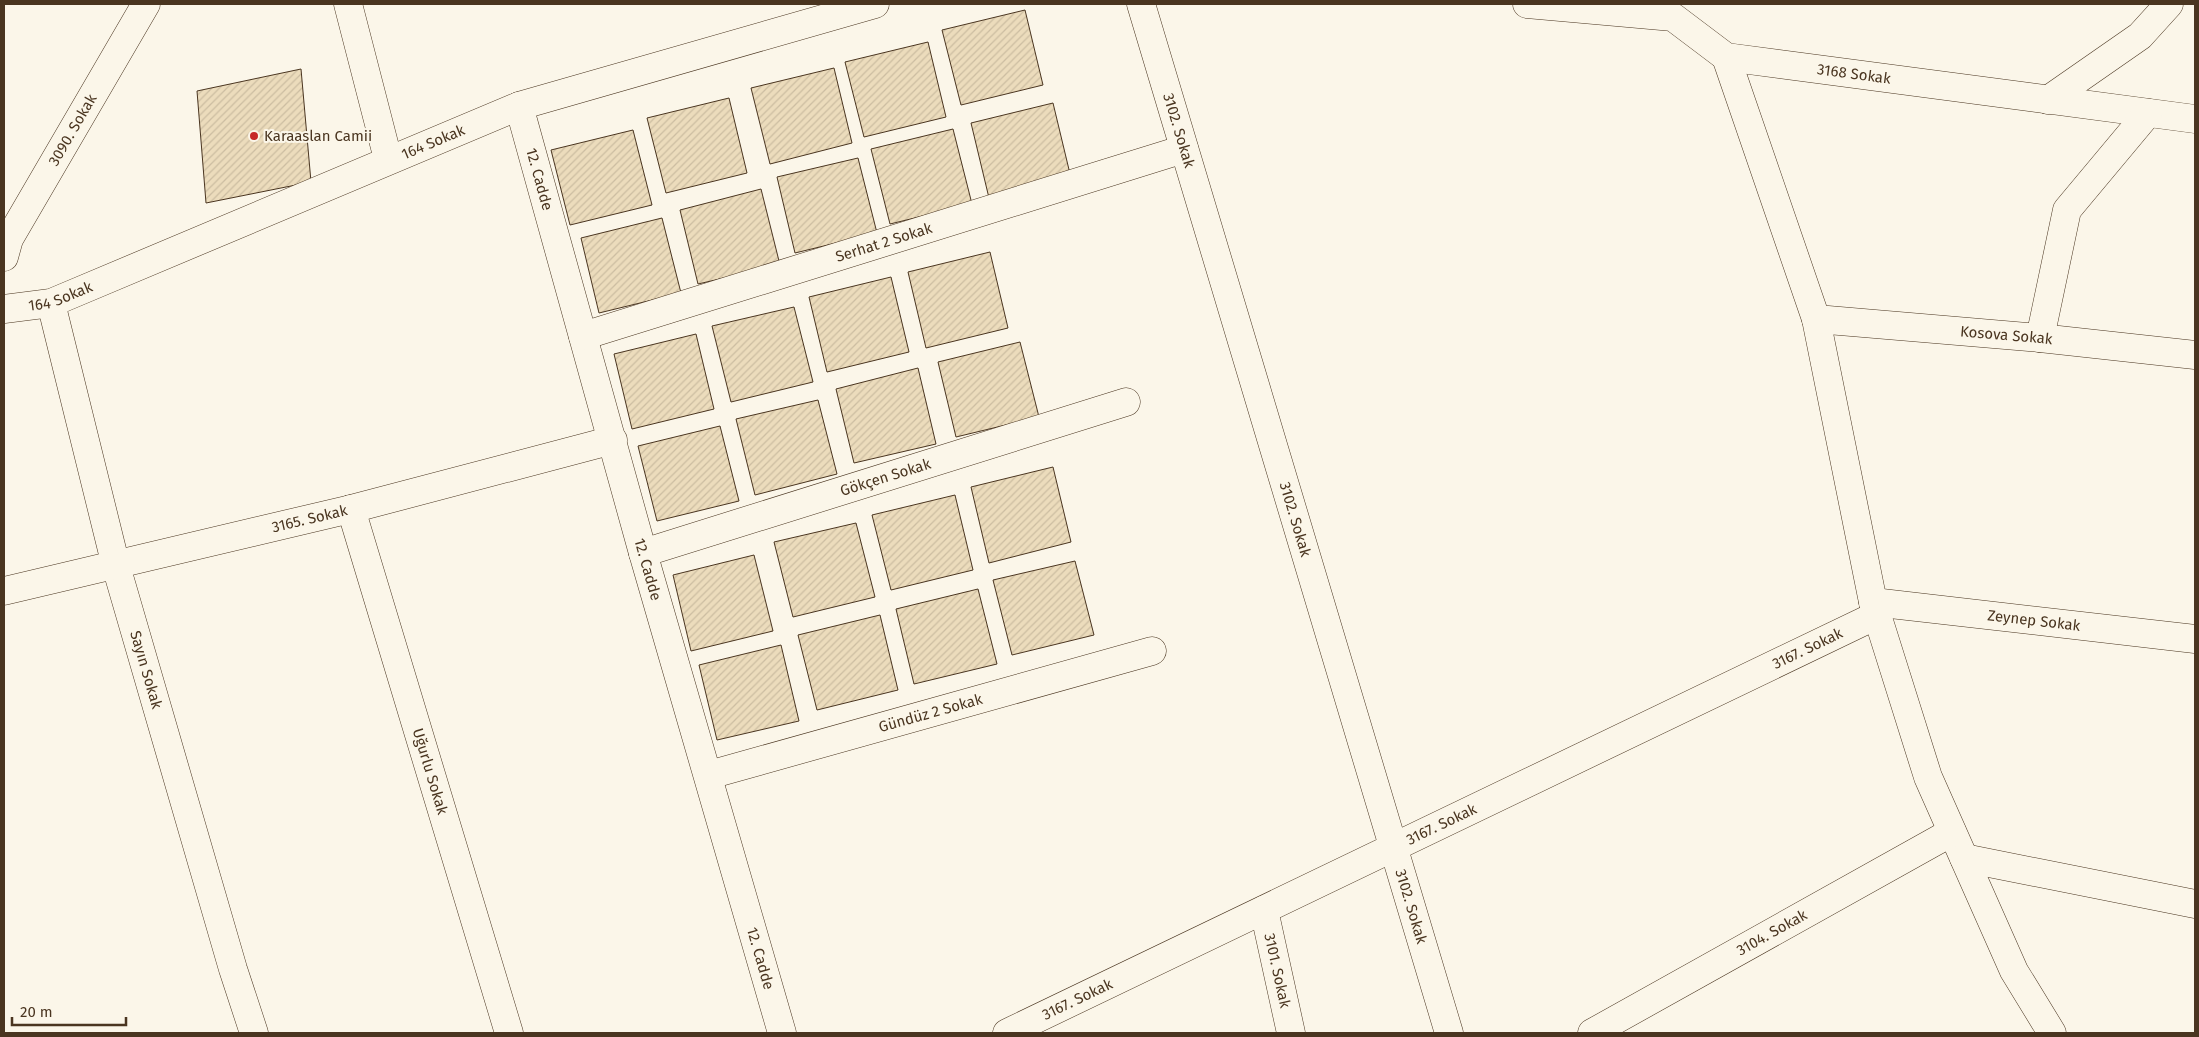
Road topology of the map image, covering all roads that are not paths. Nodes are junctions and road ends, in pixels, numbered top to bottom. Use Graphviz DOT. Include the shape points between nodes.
graph roads {
  1 [pos="146,4"];
  2 [pos="348,4"];
  3 [pos="875,4"];
  4 [pos="1141,4"];
  5 [pos="1527,4"];
  6 [pos="2170,4"];
  7 [pos="1674,10"];
  8 [pos="1726,57"];
  9 [pos="2048,100"];
  10 [pos="519,106"];
  11 [pos="2148,113"];
  12 [pos="2195,119"];
  13 [pos="1184,149"];
  14 [pos="388,159"];
  15 [pos="4,256"];
  16 [pos="51,303"];
  17 [pos="4,309"];
  18 [pos="1816,319"];
  19 [pos="583,336"];
  20 [pos="2040,338"];
  21 [pos="2195,355"];
  22 [pos="1126,402"];
  23 [pos="613,440"];
  24 [pos="351,509"];
  25 [pos="643,553"];
  26 [pos="116,566"];
  27 [pos="4,591"];
  28 [pos="1875,609"];
  29 [pos="2195,639"];
  30 [pos="1152,650"];
  31 [pos="709,775"];
  32 [pos="1952,832"];
  33 [pos="1394,848"];
  34 [pos="1964,858"];
  35 [pos="2195,904"];
  36 [pos="1264,910"];
  37 [pos="1045,1025"];
  38 [pos="254,1033"];
  39 [pos="509,1033"];
  40 [pos="782,1033"];
  41 [pos="1007,1033"];
  42 [pos="1291,1033"];
  43 [pos="1449,1033"];
  44 [pos="1592,1033"];
  45 [pos="2052,1033"];
  1 -- 15 [label="street, 3090. Sokak" via="10,239"];
  2 -- 14 [label="street"];
  3 -- 10 [label="street, 164 Sokak"];
  4 -- 13 [label="street, 3102. Sokak"];
  5 -- 7 [label="street, 3168 Sokak"];
  6 -- 9 [label="street" via="2140,36"];
  7 -- 8 [label="street, 3168 Sokak"];
  8 -- 9 [label="street, 3168 Sokak"];
  8 -- 18 [label="street"];
  9 -- 11 [label="street, 3168 Sokak"];
  10 -- 14 [label="street, 164 Sokak"];
  10 -- 19 [label="street, 12. Cadde"];
  11 -- 12 [label="street, 3168 Sokak"];
  11 -- 20 [label="street" via="2067,210"];
  13 -- 19 [label="street, Serhat 2 Sokak"];
  13 -- 33 [label="street, 3102. Sokak"];
  14 -- 16 [label="street, 164 Sokak"];
  16 -- 17 [label="street, 164 Sokak"];
  16 -- 26 [label="street, Sayın Sokak"];
  18 -- 20 [label="street, Kosova Sokak"];
  18 -- 28 [label="street"];
  19 -- 23 [label="street, 12. Cadde"];
  20 -- 21 [label="street, Kosova Sokak"];
  22 -- 25 [label="street, Gökçen Sokak"];
  23 -- 24 [label="street, 3165. Sokak"];
  23 -- 25 [label="street, 12. Cadde"];
  24 -- 26 [label="street, 3165. Sokak"];
  24 -- 39 [label="street, Uğurlu Sokak"];
  25 -- 31 [label="street, 12. Cadde"];
  26 -- 27 [label="street, 3165. Sokak"];
  26 -- 38 [label="street, Sayın Sokak"];
  28 -- 29 [label="street, Zeynep Sokak"];
  28 -- 32 [label="street" via="1928,777"];
  28 -- 33 [label="street, 3167. Sokak"];
  30 -- 31 [label="street, Gündüz 2 Sokak"];
  31 -- 40 [label="street, 12. Cadde"];
  32 -- 34 [label="street"];
  32 -- 44 [label="street, 3104. Sokak"];
  33 -- 36 [label="street, 3167. Sokak"];
  33 -- 43 [label="street, 3102. Sokak"];
  34 -- 35 [label="street"];
  34 -- 45 [label="street" via="2014,971"];
  36 -- 37 [label="street, 3167. Sokak"];
  36 -- 42 [label="street, 3101. Sokak"];
  37 -- 41 [label="street, 3167. Sokak"];
}
